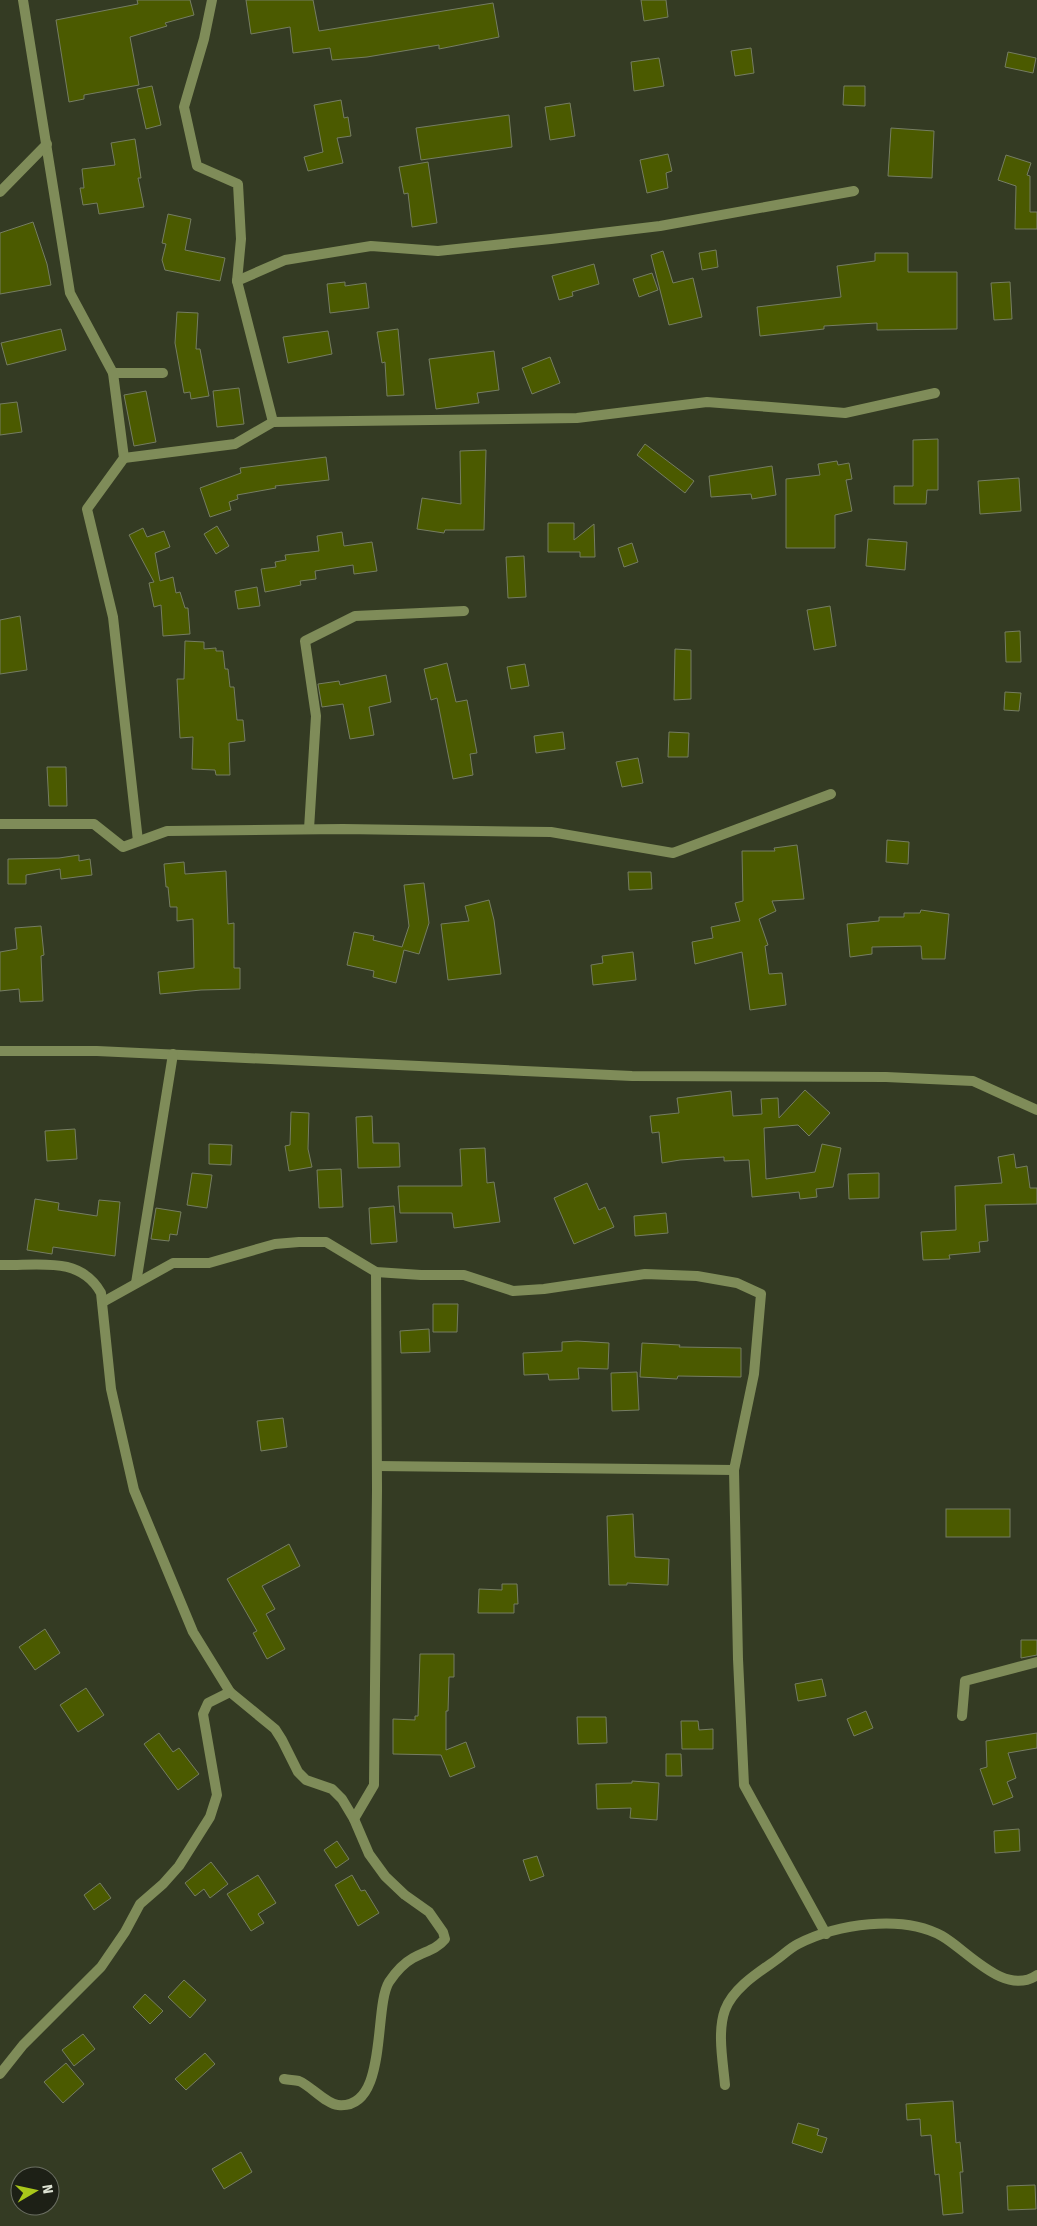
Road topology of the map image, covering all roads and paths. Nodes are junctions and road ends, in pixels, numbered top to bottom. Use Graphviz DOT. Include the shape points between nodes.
graph roads {
  1 [pos="23,0"];
  2 [pos="212,0"];
  3 [pos="47,144"];
  4 [pos="0,192"];
  5 [pos="854,192"];
  6 [pos="237,281"];
  7 [pos="113,373"];
  8 [pos="163,373"];
  9 [pos="936,393"];
  10 [pos="273,422"];
  11 [pos="124,458"];
  12 [pos="464,611"];
  13 [pos="831,794"];
  14 [pos="0,824"];
  15 [pos="309,829"];
  16 [pos="138,841"];
  17 [pos="0,1052"];
  18 [pos="174,1054"];
  19 [pos="1037,1110"];
  20 [pos="0,1264"];
  21 [pos="376,1272"];
  22 [pos="136,1283"];
  23 [pos="103,1302"];
  24 [pos="377,1466"];
  25 [pos="734,1470"];
  26 [pos="1037,1662"];
  27 [pos="230,1692"];
  28 [pos="962,1716"];
  29 [pos="354,1819"];
  30 [pos="826,1934"];
  31 [pos="1037,1975"];
  32 [pos="0,2074"];
  33 [pos="284,2079"];
  34 [pos="725,2085"];
  1 -- 3 [label="street"];
  2 -- 6 [label="street" via="184,107 197,166 238,184 241,240"];
  3 -- 4 [label="street"];
  3 -- 7 [label="street" via="70,293"];
  5 -- 6 [label="street" via="660,226 551,239 438,251 371,246 285,260"];
  6 -- 10 [label="street"];
  7 -- 8 [label="street"];
  7 -- 11 [label="street"];
  9 -- 10 [label="street" via="845,413 707,402 577,418"];
  10 -- 11 [label="street" via="235,444"];
  11 -- 16 [label="street" via="87,509 113,617"];
  12 -- 15 [label="street" via="355,616 305,641 316,716"];
  13 -- 15 [label="street" via="673,852 551,832"];
  14 -- 16 [label="street" via="94,824 123,846"];
  15 -- 16 [label="street" via="167,831"];
  17 -- 18 [label="street"];
  18 -- 19 [label="street" via="632,1076 886,1077 973,1081"];
  18 -- 22 [label="street"];
  20 -- 23 [label="street" via="68,1267 95,1282"];
  21 -- 22 [label="street" via="326,1242 299,1242 275,1244 209,1263 173,1262"];
  21 -- 24 [label="street"];
  21 -- 25 [label="street" via="464,1275 513,1291 645,1274 696,1276 737,1283 761,1294 754,1374"];
  22 -- 23 [label="street"];
  23 -- 27 [label="street" via="111,1389 134,1490 193,1632"];
  24 -- 25 [label="street"];
  24 -- 29 [label="street" via="374,1785"];
  25 -- 30 [label="street" via="744,1785"];
  26 -- 28 [label="street" via="965,1680"];
  27 -- 29 [label="street" via="275,1729 298,1772 306,1780 332,1789"];
  27 -- 32 [label="street" via="208,1703 202,1714 217,1795 210,1817 178,1866 140,1904 101,1967 23,2045"];
  29 -- 33 [label="street" via="370,1854 385,1876 430,1912 445,1939 439,1947 412,1958 389,1983 381,2006 377,2059 367,2084 354,2102 335,2105 299,2081"];
  30 -- 31 [label="street" via="893,1923 941,1936 1007,1980 1013,1982"];
  30 -- 34 [label="street" via="798,1945 768,1966 741,1987 725,2009 722,2028"];
}
